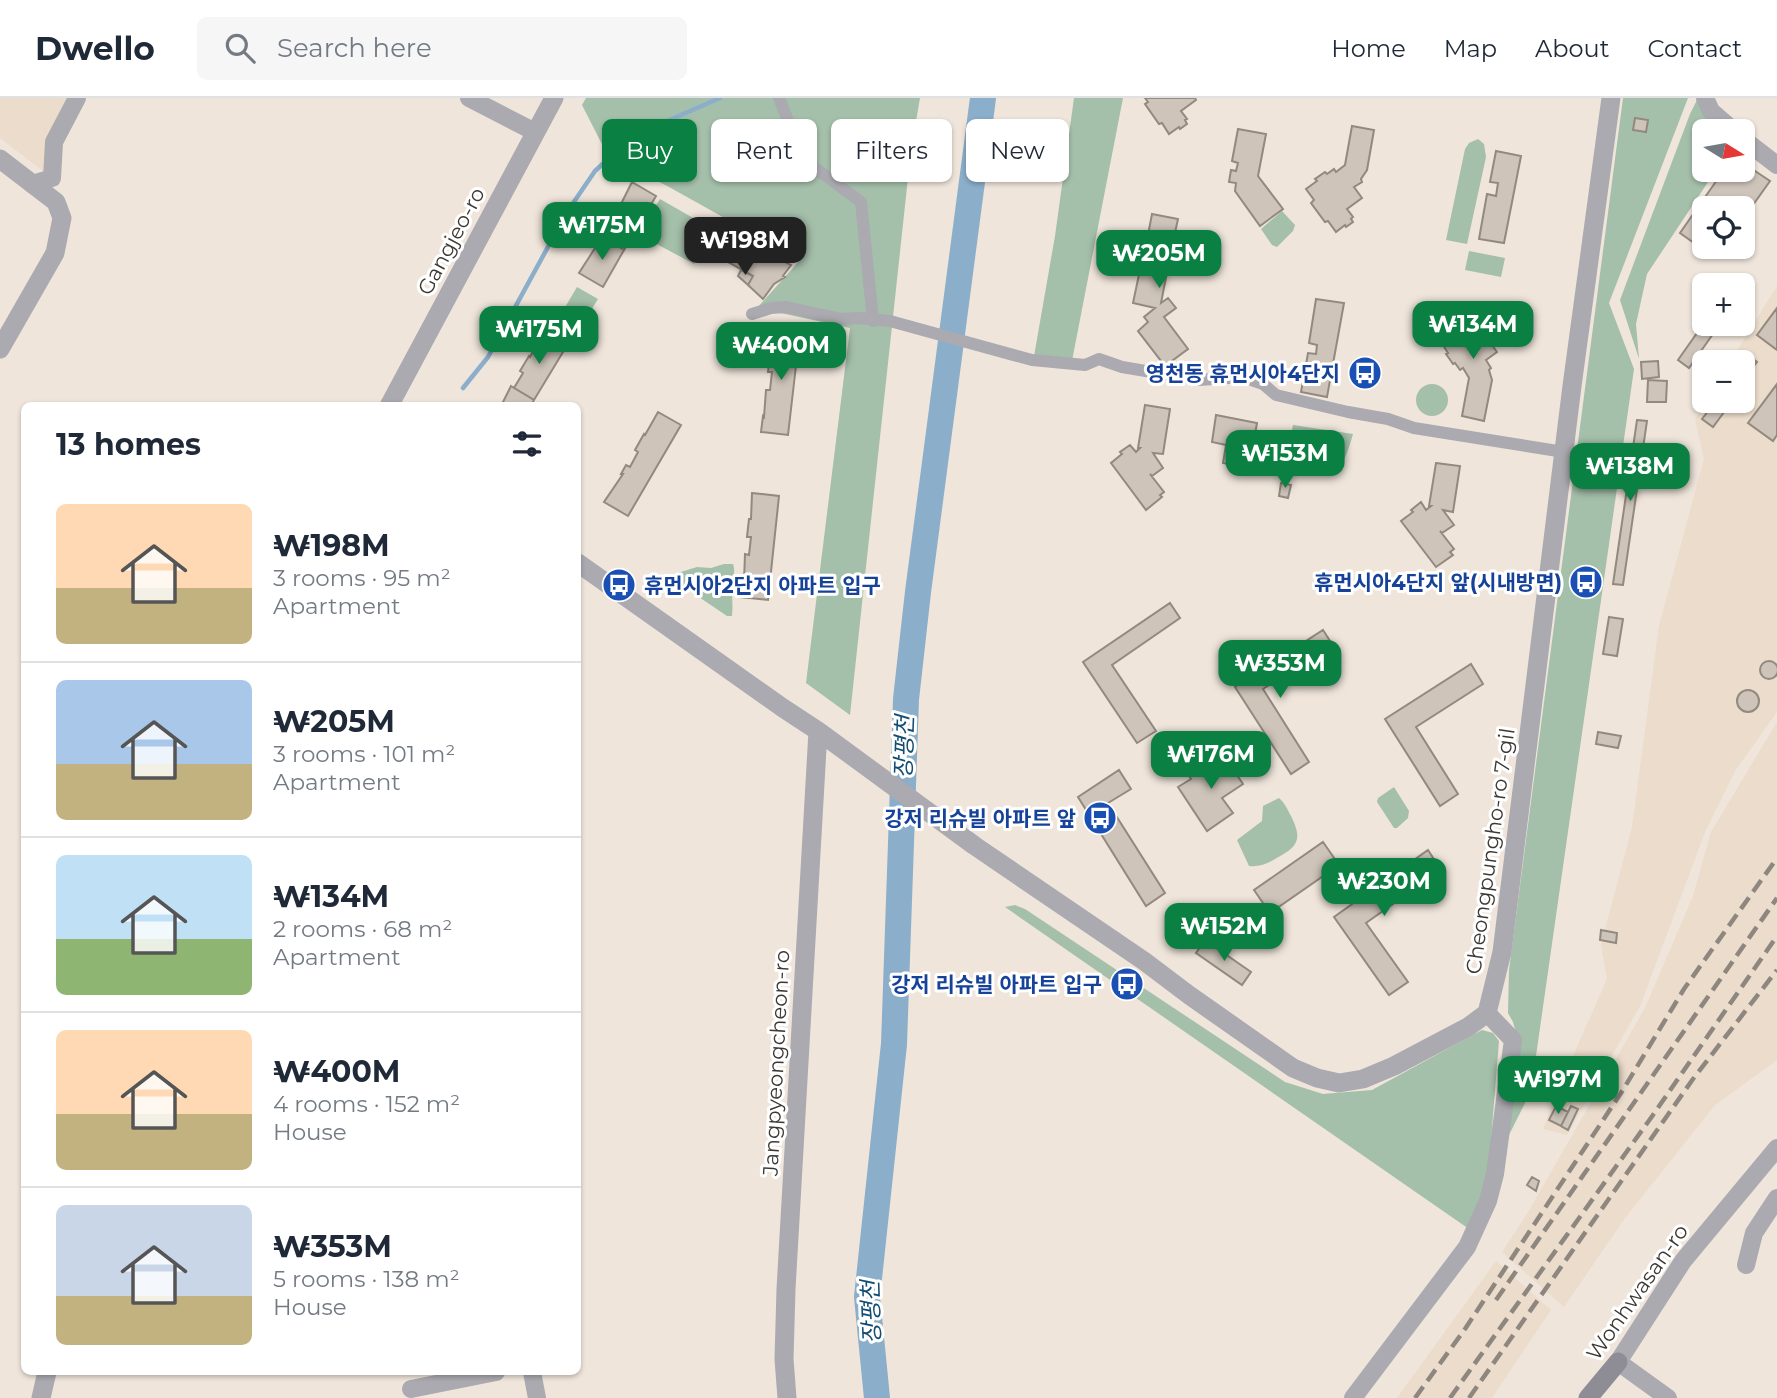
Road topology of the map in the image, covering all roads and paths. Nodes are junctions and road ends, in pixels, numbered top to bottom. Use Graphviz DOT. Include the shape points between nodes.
graph roads {
  1 [pos="77,98"];
  2 [pos="469,98"];
  3 [pos="554,98"];
  4 [pos="779,98"];
  5 [pos="1611,98"];
  6 [pos="1705,98"];
  7 [pos="1720,119"];
  8 [pos="535,132"];
  9 [pos="1755,148"];
  10 [pos="0,159"];
  11 [pos="1777,165"];
  12 [pos="32,184"];
  13 [pos="752,314"];
  14 [pos="873,321"];
  15 [pos="0,349"];
  16 [pos="391,402"];
  17 [pos="1564,452"];
  18 [pos="581,565"];
  19 [pos="818,731"];
  20 [pos="1487,1013"];
  21 [pos="1777,1148"];
  22 [pos="1777,1198"];
  23 [pos="1746,1265"];
  24 [pos="1618,1362"];
  25 [pos="46,1375"];
  26 [pos="481,1375"];
  27 [pos="531,1375"];
  28 [pos="411,1389"];
  29 [pos="41,1398"];
  30 [pos="537,1398"];
  31 [pos="787,1398"];
  32 [pos="1353,1398"];
  33 [pos="1588,1398"];
  34 [pos="1668,1398"];
  1 -- 12 [label="street" via="54,142 52,178"];
  2 -- 8 [label="street"];
  3 -- 8 [label="street, Gangjeo-ro"];
  4 -- 14 [label="street" via="803,159 861,202"];
  5 -- 17 [label="street, Cheongpungho-ro 7-gil"];
  6 -- 7 [label="street"];
  8 -- 16 [label="street, Gangjeo-ro"];
  9 -- 11 [label="street"];
  10 -- 12 [label="street"];
  12 -- 15 [label="street" via="56,202 62,218 55,253"];
  13 -- 14 [label="street" via="786,307"];
  14 -- 17 [label="street" via="890,321 1032,360 1085,365 1099,359 1199,380 1243,377 1276,395 1414,428"];
  17 -- 20 [label="street, Cheongpungho-ro 7-gil" via="1502,952"];
  18 -- 19 [label="street"];
  19 -- 20 [label="street" via="1293,1068 1339,1083 1363,1079"];
  19 -- 31 [label="street, Jangpyeongcheon-ro" via="786,1289"];
  20 -- 32 [label="street" via="1513,1040 1488,1201 1467,1247"];
  21 -- 24 [label="street, Wonhwasan-ro" via="1683,1261"];
  22 -- 23 [label="street" via="1754,1233"];
  24 -- 33 [label="main road, Wonhwasan-ro"];
  24 -- 34 [label="street"];
  25 -- 29 [label="street"];
  26 -- 28 [label="street"];
  27 -- 30 [label="street"];
}
